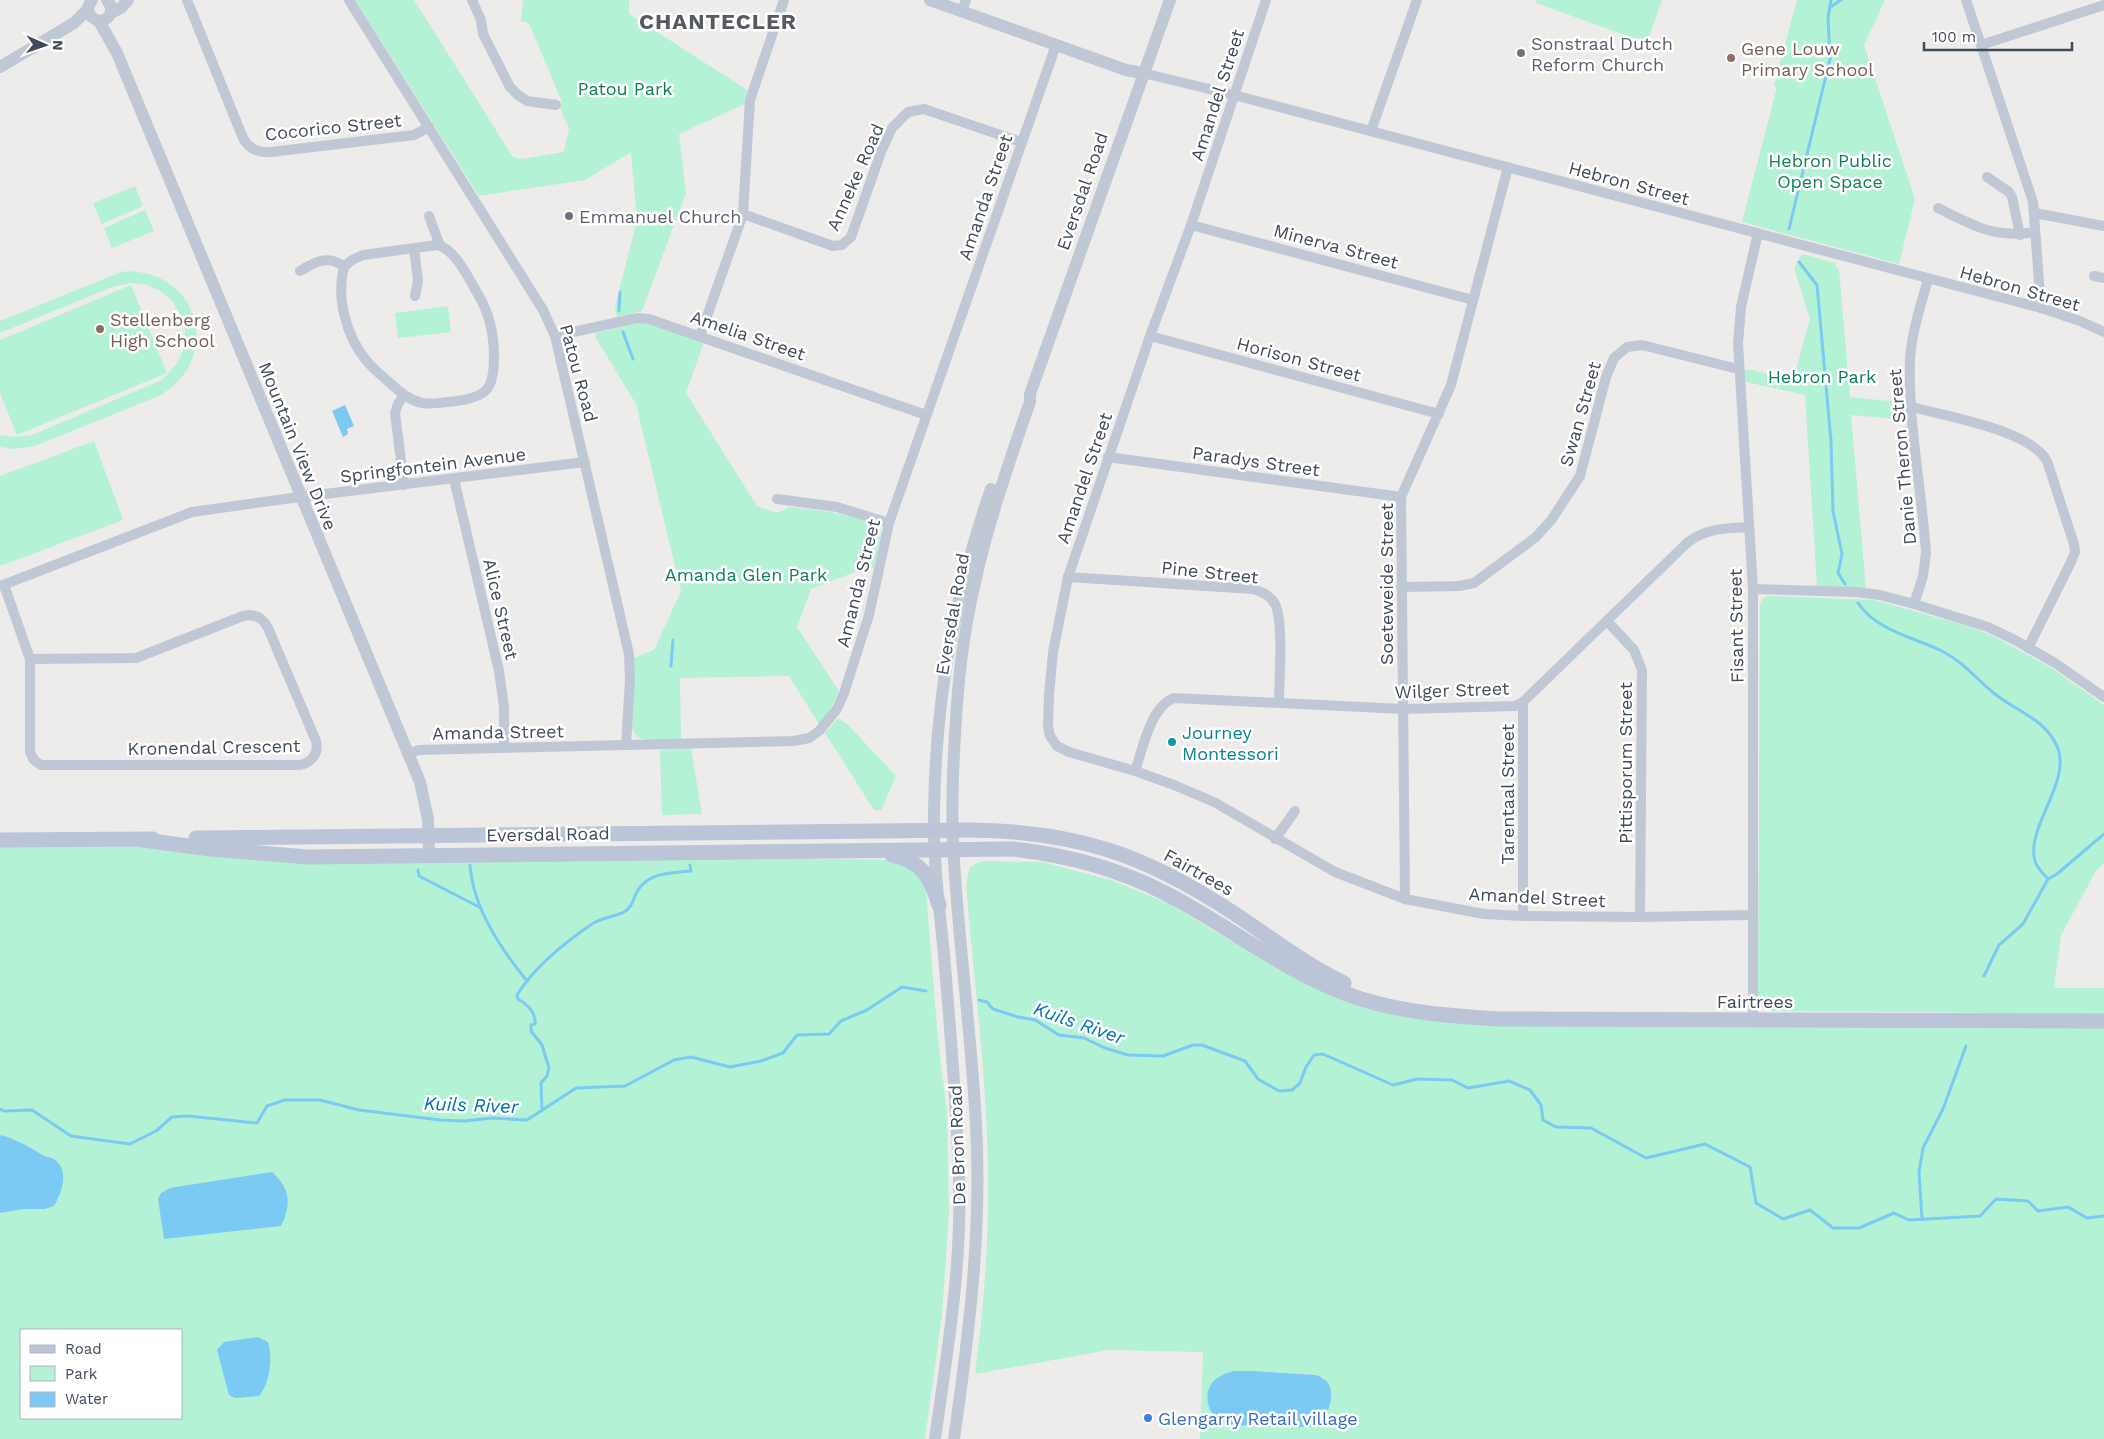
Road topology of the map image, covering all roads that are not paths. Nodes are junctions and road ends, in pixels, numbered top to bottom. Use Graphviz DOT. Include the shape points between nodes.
graph roads {
  1 [pos="107,0"];
  2 [pos="128,0"];
  3 [pos="186,0"];
  4 [pos="349,0"];
  5 [pos="472,0"];
  6 [pos="784,0"];
  7 [pos="930,0"];
  8 [pos="1170,0"];
  9 [pos="1266,0"];
  10 [pos="1417,0"];
  11 [pos="1966,0"];
  12 [pos="964,5"];
  13 [pos="2104,5"];
  14 [pos="92,9"];
  15 [pos="111,14"];
  16 [pos="1056,44"];
  17 [pos="1981,45"];
  18 [pos="118,53"];
  19 [pos="0,67"];
  20 [pos="1143,73"];
  21 [pos="1234,95"];
  22 [pos="556,105"];
  23 [pos="429,127"];
  24 [pos="1372,131"];
  25 [pos="1021,142"];
  26 [pos="1508,167"];
  27 [pos="1987,177"];
  28 [pos="1938,208"];
  29 [pos="2035,213"];
  30 [pos="742,214"];
  31 [pos="429,216"];
  32 [pos="1191,225"];
  33 [pos="2104,226"];
  34 [pos="2035,232"];
  35 [pos="1758,234"];
  36 [pos="2020,235"];
  37 [pos="440,246"];
  38 [pos="414,248"];
  39 [pos="344,267"];
  40 [pos="300,271"];
  41 [pos="1928,279"];
  42 [pos="415,296"];
  43 [pos="1473,300"];
  44 [pos="2041,308"];
  45 [pos="2104,332"];
  46 [pos="555,336"];
  47 [pos="700,336"];
  48 [pos="1150,336"];
  49 [pos="1738,369"];
  50 [pos="1030,394"];
  51 [pos="404,395"];
  52 [pos="1912,407"];
  53 [pos="1439,414"];
  54 [pos="926,415"];
  55 [pos="1108,457"];
  56 [pos="585,462"];
  57 [pos="454,479"];
  58 [pos="404,485"];
  59 [pos="300,497"];
  60 [pos="1401,497"];
  61 [pos="777,499"];
  62 [pos="889,523"];
  63 [pos="1749,527"];
  64 [pos="1068,577"];
  65 [pos="2,586"];
  66 [pos="1401,588"];
  67 [pos="1753,589"];
  68 [pos="1914,604"];
  69 [pos="1607,620"];
  70 [pos="2028,648"];
  71 [pos="30,659"];
  72 [pos="2104,697"];
  73 [pos="1523,702"];
  74 [pos="1279,703"];
  75 [pos="1403,709"];
  76 [pos="626,745"];
  77 [pos="504,748"];
  78 [pos="407,754"];
  79 [pos="1135,771"];
  80 [pos="1295,811"];
  81 [pos="934,830"];
  82 [pos="953,830"];
  83 [pos="429,836"];
  84 [pos="0,840"];
  85 [pos="143,840"];
  86 [pos="1275,840"];
  87 [pos="953,848"];
  88 [pos="935,850"];
  89 [pos="878,851"];
  90 [pos="429,855"];
  91 [pos="1405,898"];
  92 [pos="939,905"];
  93 [pos="1752,915"];
  94 [pos="1523,916"];
  95 [pos="1640,917"];
  96 [pos="1406,1008"];
  97 [pos="1753,1020"];
  98 [pos="2104,1021"];
  99 [pos="935,1439"];
  100 [pos="954,1439"];
  1 -- 15 [label="street, Mountain View Drive" via="112,7"];
  2 -- 15 [label="street"];
  3 -- 23 [label="street, Cocorico Street" via="246,143 256,150 270,152 414,135"];
  4 -- 23 [label="street, Patou Road"];
  5 -- 22 [label="street" via="483,34 510,87 527,101"];
  6 -- 30 [label="street" via="752,90"];
  7 -- 12 [label="street"];
  8 -- 20 [label="street, Eversdal Road"];
  9 -- 21 [label="street, Amandel Street"];
  10 -- 24 [label="street"];
  11 -- 17 [label="street"];
  12 -- 16 [label="street"];
  13 -- 17 [label="street"];
  14 -- 15 [label="street" via="107,18"];
  14 -- 18 [label="street, Mountain View Drive"];
  14 -- 19 [label="street"];
  15 -- 18 [label="street, Mountain View Drive"];
  16 -- 20 [label="street" via="1126,70"];
  16 -- 25 [label="street, Amanda Street"];
  17 -- 29 [label="street"];
  18 -- 59 [label="street, Mountain View Drive"];
  20 -- 21 [label="street, Hebron Street"];
  20 -- 50 [label="street, Eversdal Road"];
  21 -- 24 [label="street, Hebron Street"];
  21 -- 32 [label="street, Amandel Street"];
  23 -- 46 [label="street, Patou Road" via="543,310"];
  24 -- 26 [label="street, Hebron Street"];
  25 -- 30 [label="street, Anneke Road" via="931,111 912,110 899,120 888,136 851,237 845,243 833,246"];
  25 -- 54 [label="street, Amanda Street"];
  26 -- 35 [label="street, Hebron Street"];
  26 -- 43 [label="street, Soeteweide Street"];
  27 -- 36 [label="street" via="2014,200"];
  28 -- 36 [label="street" via="1977,227 2005,235"];
  29 -- 33 [label="street"];
  29 -- 34 [label="street"];
  30 -- 47 [label="street"];
  31 -- 37 [label="street"];
  32 -- 43 [label="street, Minerva Street"];
  32 -- 48 [label="street, Amandel Street"];
  34 -- 36 [label="street"];
  34 -- 44 [label="street"];
  35 -- 41 [label="street, Hebron Street"];
  35 -- 49 [label="street, Fisant Street" via="1738,325"];
  37 -- 38 [label="street"];
  37 -- 51 [label="street" via="450,251 486,309 494,347 493,380 487,390 473,398 432,404"];
  38 -- 39 [label="street" via="363,255"];
  38 -- 42 [label="street" via="418,281"];
  39 -- 40 [label="street" via="333,260 323,260"];
  39 -- 51 [label="street" via="343,304 356,346 376,371"];
  41 -- 44 [label="street, Hebron Street"];
  41 -- 52 [label="street, Danie Theron Street" via="1912,350"];
  43 -- 53 [label="street, Soeteweide Street" via="1451,385"];
  44 -- 45 [label="street, Hebron Street"];
  46 -- 47 [label="street, Amelia Street" via="641,317"];
  46 -- 56 [label="street, Patou Road"];
  47 -- 54 [label="street, Amelia Street"];
  48 -- 53 [label="street, Horison Street"];
  48 -- 55 [label="street, Amandel Street"];
  49 -- 63 [label="street, Fisant Street"];
  49 -- 66 [label="street, Swan Street" via="1642,345 1622,350 1614,358 1606,377 1580,476 1536,537 1474,583"];
  50 -- 81 [label="street, Eversdal Road" via="980,520 953,618 937,732"];
  50 -- 82 [label="street, Eversdal Road" via="973,582 958,693"];
  51 -- 58 [label="street" via="395,413"];
  52 -- 68 [label="street, Danie Theron Street" via="1926,553"];
  52 -- 70 [label="street" via="2017,437 2040,452 2047,461 2075,547 2071,562"];
  53 -- 60 [label="street, Soeteweide Street"];
  54 -- 62 [label="street, Amanda Street"];
  55 -- 60 [label="street, Paradys Street"];
  55 -- 64 [label="street, Amandel Street"];
  56 -- 57 [label="street, Springfontein Avenue"];
  56 -- 76 [label="street, Patou Road" via="629,654"];
  57 -- 58 [label="street, Springfontein Avenue"];
  57 -- 77 [label="street, Alice Street" via="499,671 504,707"];
  58 -- 59 [label="street, Springfontein Avenue"];
  59 -- 65 [label="street, Springfontein Avenue" via="184,514"];
  59 -- 78 [label="street, Mountain View Drive"];
  60 -- 66 [label="street, Soeteweide Street"];
  61 -- 62 [label="street" via="838,507"];
  62 -- 76 [label="street, Amanda Street" via="856,658 837,708 820,732 794,741"];
  63 -- 67 [label="street, Fisant Street"];
  63 -- 69 [label="street, Wilger Street" via="1718,528 1699,534"];
  64 -- 74 [label="street, Pine Street" via="1253,589 1266,594 1274,602 1279,621"];
  64 -- 79 [label="street, Amandel Street" via="1049,695 1050,736 1056,746 1069,752"];
  65 -- 71 [label="street, Kronendal Crescent"];
  66 -- 75 [label="street, Soeteweide Street"];
  67 -- 68 [label="street" via="1856,592"];
  67 -- 93 [label="street, Fisant Street"];
  68 -- 70 [label="street" via="1988,627"];
  69 -- 73 [label="street, Wilger Street"];
  69 -- 95 [label="street, Pittisporum Street" via="1634,650 1642,670"];
  70 -- 72 [label="street" via="2055,662"];
  71 -- 71 [label="street, Kronendal Crescent" via="136,658 244,616 256,616 264,620 268,628 316,741 316,754 300,765 41,765 30,752"];
  73 -- 75 [label="street, Wilger Street" via="1504,708"];
  73 -- 94 [label="street, Tarentaal Street"];
  74 -- 75 [label="street, Wilger Street"];
  74 -- 79 [label="street, Wilger Street" via="1168,700 1154,716"];
  75 -- 91 [label="street, Soeteweide Street"];
  76 -- 77 [label="street, Amanda Street"];
  77 -- 78 [label="street, Amanda Street" via="419,750"];
  78 -- 83 [label="street, Mountain View Drive" via="420,782"];
  79 -- 86 [label="street, Amandel Street" via="1214,802"];
  80 -- 86 [label="street"];
  81 -- 82 [label="main road, Fairtrees"];
  81 -- 83 [label="main road, Eversdal Road"];
  81 -- 88 [label="street, Eversdal Road"];
  82 -- 87 [label="street, Eversdal Road"];
  82 -- 96 [label="main road, Fairtrees" via="1053,835 1120,853 1179,879 1332,978"];
  83 -- 85 [label="main road, Eversdal Road"];
  83 -- 90 [label="street, Mountain View Drive"];
  84 -- 85 [label="main road, Eversdal Road"];
  85 -- 90 [label="main road, Eversdal Road" via="280,855"];
  86 -- 91 [label="street, Amandel Street" via="1334,872"];
  87 -- 88 [label="main road, Fairtrees"];
  87 -- 96 [label="main road, Fairtrees" via="1046,852 1099,865 1167,894 1317,982 1378,1005"];
  87 -- 100 [label="street, De Bron Road" via="976,1116 978,1178 974,1284"];
  88 -- 89 [label="main road, Eversdal Road"];
  88 -- 92 [label="street, De Bron Road"];
  89 -- 90 [label="main road, Eversdal Road"];
  89 -- 92 [label="main road" via="915,862 928,878"];
  91 -- 94 [label="street, Amandel Street" via="1484,914"];
  92 -- 99 [label="street, De Bron Road" via="954,1070 959,1182 956,1275"];
  93 -- 95 [label="street, Amandel Street"];
  93 -- 97 [label="street, Fisant Street"];
  94 -- 95 [label="street, Amandel Street"];
  96 -- 97 [label="main road, Fairtrees" via="1458,1017 1500,1019"];
  97 -- 98 [label="main road, Fairtrees"];
}
